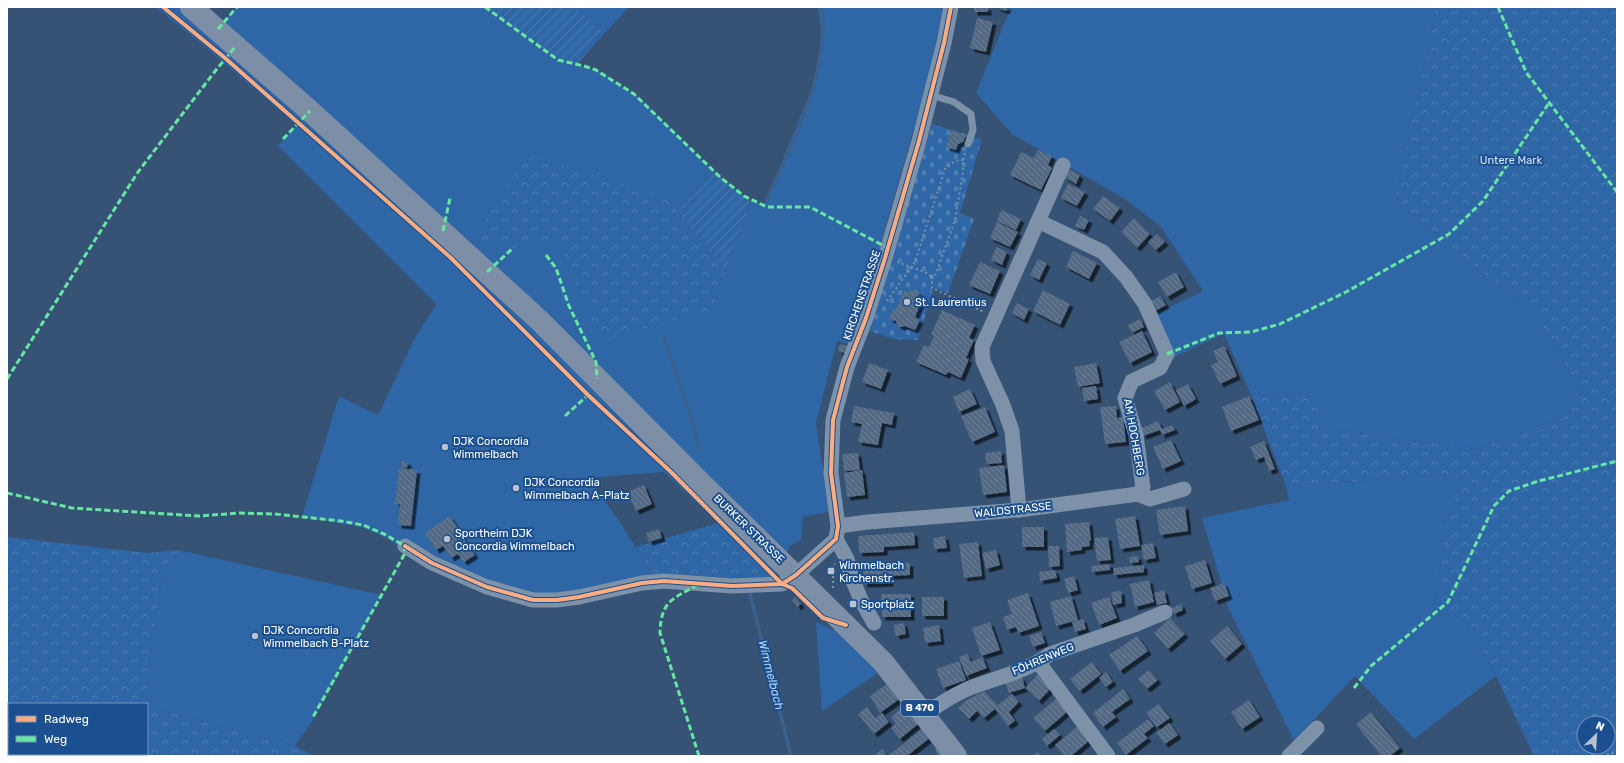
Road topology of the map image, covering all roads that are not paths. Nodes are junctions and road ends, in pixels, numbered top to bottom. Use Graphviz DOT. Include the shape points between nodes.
graph roads {
  1 [pos="191,7"];
  2 [pos="951,7"];
  3 [pos="931,95"];
  4 [pos="968,144"];
  5 [pos="1063,165"];
  6 [pos="1038,221"];
  7 [pos="1184,489"];
  8 [pos="1138,494"];
  9 [pos="1019,510"];
  10 [pos="837,532"];
  11 [pos="405,546"];
  12 [pos="796,575"];
  13 [pos="1165,612"];
  14 [pos="874,623"];
  15 [pos="1039,663"];
  16 [pos="925,714"];
  17 [pos="1318,728"];
  18 [pos="956,756"];
  19 [pos="1108,756"];
  20 [pos="1289,756"];
  1 -- 12 [label="main road, BURKER STRASSE / B 470" via="321,121 539,320"];
  2 -- 3 [label="street, KIRCHENSTRASSE"];
  3 -- 4 [label="lane" via="954,102 971,114 973,130"];
  3 -- 10 [label="street, KIRCHENSTRASSE" via="885,258 866,318 846,367 833,420 831,473"];
  5 -- 6 [label="street"];
  6 -- 8 [label="street, AM HOCHBERG" via="1103,252 1126,277 1145,304 1167,354 1160,368 1132,381 1125,398 1136,435 1143,488"];
  6 -- 9 [label="street" via="982,346 983,361 1012,431"];
  7 -- 8 [label="street, WALDSTRASSE" via="1150,499"];
  8 -- 9 [label="street, WALDSTRASSE"];
  9 -- 10 [label="street, WALDSTRASSE" via="868,522"];
  10 -- 12 [label="street"];
  10 -- 14 [label="street, KIRCHENSTRASSE" via="851,576"];
  11 -- 12 [label="street" via="459,576 533,600 580,597 642,583 732,586 782,584"];
  12 -- 16 [label="main road, BURKER STRASSE / B 470" via="883,662"];
  13 -- 15 [label="street, FÖHRENWEG" via="1050,654"];
  15 -- 16 [label="street, FÖHRENWEG" via="965,690"];
  15 -- 19 [label="street"];
  16 -- 18 [label="main road, BURKER STRASSE / B 470"];
  17 -- 20 [label="street"];
}
